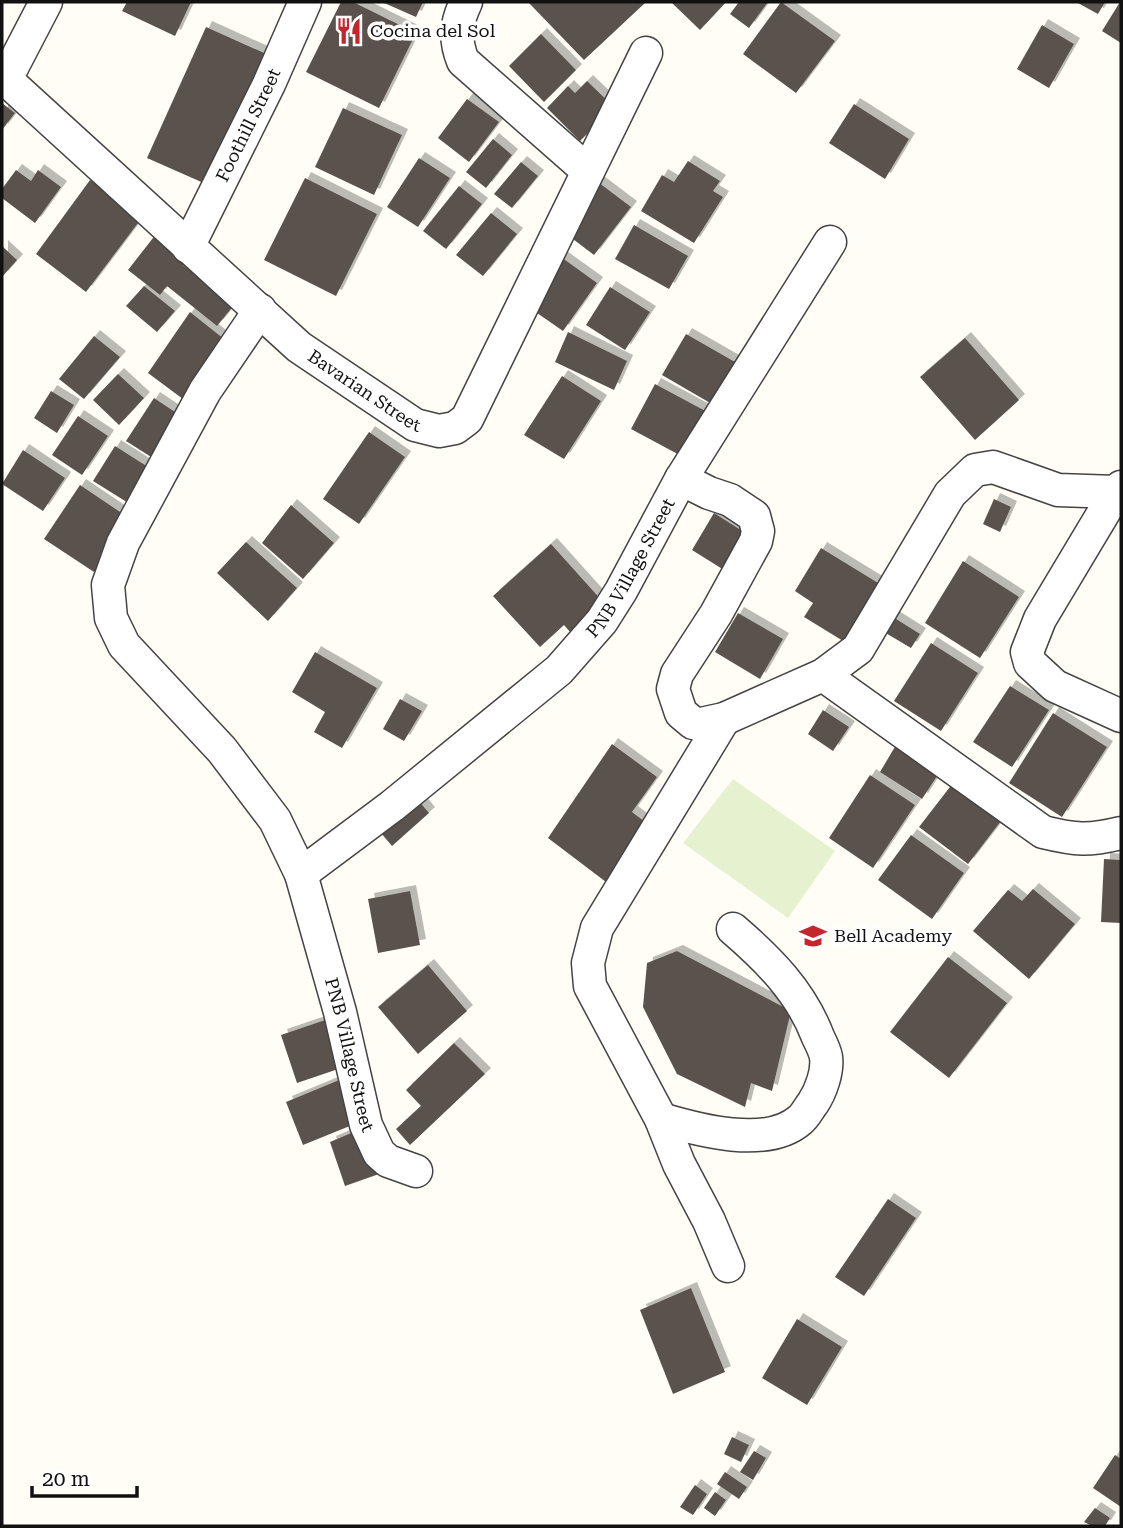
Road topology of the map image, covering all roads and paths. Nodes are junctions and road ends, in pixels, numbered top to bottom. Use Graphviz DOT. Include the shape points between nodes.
graph roads {
  1 [pos="46,2"];
  2 [pos="305,2"];
  3 [pos="466,2"];
  4 [pos="646,53"];
  5 [pos="4,77"];
  6 [pos="588,171"];
  7 [pos="830,243"];
  8 [pos="188,247"];
  9 [pos="260,310"];
  10 [pos="681,479"];
  11 [pos="1118,490"];
  12 [pos="823,674"];
  13 [pos="1121,716"];
  14 [pos="724,719"];
  15 [pos="1121,833"];
  16 [pos="301,874"];
  17 [pos="733,929"];
  18 [pos="661,1119"];
  19 [pos="416,1171"];
  20 [pos="728,1266"];
  1 -- 5 [label="street"];
  2 -- 8 [label="street, Foothill Street"];
  3 -- 6 [label="street" via="456,34 463,61"];
  4 -- 6 [label="street, Bavarian Street"];
  5 -- 8 [label="street, Bavarian Street"];
  6 -- 9 [label="street, Bavarian Street" via="467,419 455,428 439,431 415,425 299,346"];
  7 -- 10 [label="street"];
  8 -- 9 [label="street, Bavarian Street"];
  9 -- 16 [label="street, PNB Village Street" via="205,391 123,543 108,585 111,618 124,645 222,750 275,820"];
  10 -- 14 [label="street, PNB Village Street" via="738,505 754,516 758,531 740,572 677,674 673,689 681,713 693,723"];
  10 -- 16 [label="street, PNB Village Street" via="602,621 559,670"];
  11 -- 12 [label="street" via="1058,490 993,467 975,470 950,494 858,649"];
  11 -- 13 [label="street" via="1040,619 1027,652 1030,663 1055,685"];
  12 -- 14 [label="street"];
  12 -- 15 [label="street" via="1043,832 1090,840"];
  14 -- 18 [label="street" via="597,929 588,962 590,986"];
  16 -- 19 [label="street, PNB Village Street" via="370,1135 388,1161"];
  17 -- 18 [label="street" via="794,990 816,1030 826,1057 820,1088 800,1120 776,1133 722,1133"];
  18 -- 20 [label="street"];
}
